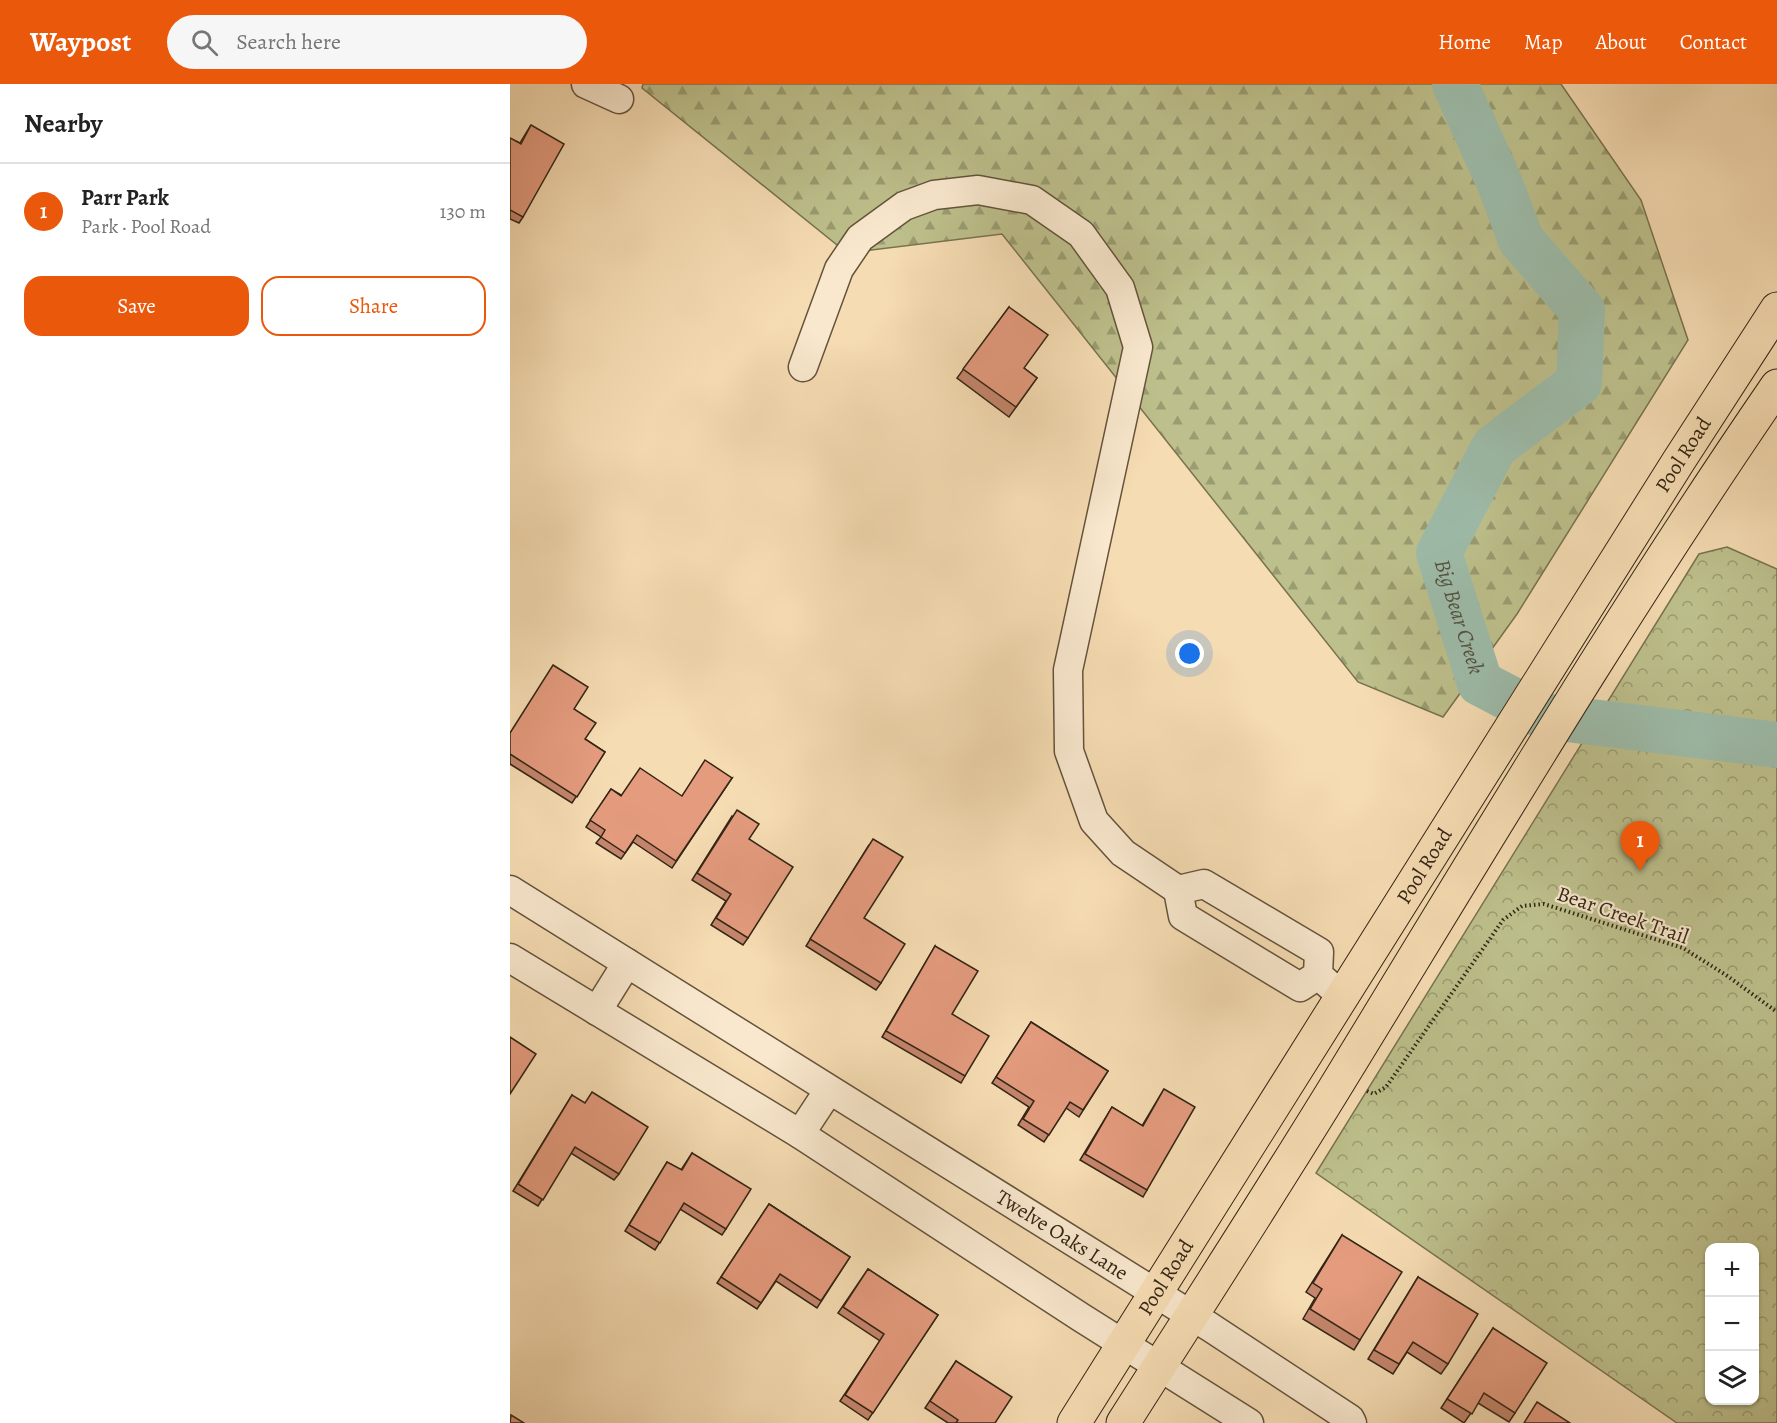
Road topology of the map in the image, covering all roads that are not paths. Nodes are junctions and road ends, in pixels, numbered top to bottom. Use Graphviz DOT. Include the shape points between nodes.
graph roads {
  1 [pos="586,84"];
  2 [pos="619,99"];
  3 [pos="1777,309"];
  4 [pos="803,367"];
  5 [pos="1777,386"];
  6 [pos="510,890"];
  7 [pos="1178,890"];
  8 [pos="1253,913"];
  9 [pos="1230,945"];
  10 [pos="510,958"];
  11 [pos="627,963"];
  12 [pos="1318,975"];
  13 [pos="1342,996"];
  14 [pos="597,1011"];
  15 [pos="1377,1019"];
  16 [pos="829,1089"];
  17 [pos="800,1134"];
  18 [pos="1155,1293"];
  19 [pos="1191,1316"];
  20 [pos="1124,1344"];
  21 [pos="1159,1366"];
  22 [pos="1074,1423"];
  23 [pos="1123,1423"];
  24 [pos="1248,1423"];
  25 [pos="1352,1423"];
  1 -- 2 [label="street"];
  3 -- 13 [label="main road, Pool Road"];
  4 -- 7 [label="street" via="839,269 860,238 904,206 934,195 978,190 1032,200 1081,234 1120,288 1138,346 1068,670 1069,750 1094,821 1123,853"];
  5 -- 15 [label="main road, Pool Road" via="1698,501"];
  6 -- 11 [label="street, Twelve Oaks Lane"];
  7 -- 8 [label="street" via="1204,884"];
  7 -- 9 [label="street" via="1183,916"];
  8 -- 9 [label="street"];
  8 -- 12 [label="street" via="1319,952"];
  9 -- 12 [label="street" via="1300,987"];
  10 -- 14 [label="street"];
  11 -- 14 [label="street"];
  11 -- 16 [label="street, Twelve Oaks Lane"];
  12 -- 13 [label="street"];
  13 -- 15 [label="main road"];
  13 -- 18 [label="main road, Pool Road"];
  14 -- 17 [label="street"];
  15 -- 19 [label="main road, Pool Road"];
  16 -- 17 [label="street"];
  16 -- 18 [label="street, Twelve Oaks Lane"];
  17 -- 20 [label="street"];
  18 -- 19 [label="street, Twelve Oaks Lane"];
  18 -- 20 [label="main road, Pool Road"];
  19 -- 21 [label="main road, Pool Road"];
  19 -- 25 [label="street, Twelve Oaks Lane"];
  20 -- 21 [label="street"];
  20 -- 22 [label="main road, Pool Road"];
  21 -- 23 [label="main road, Pool Road"];
  21 -- 24 [label="street"];
}
